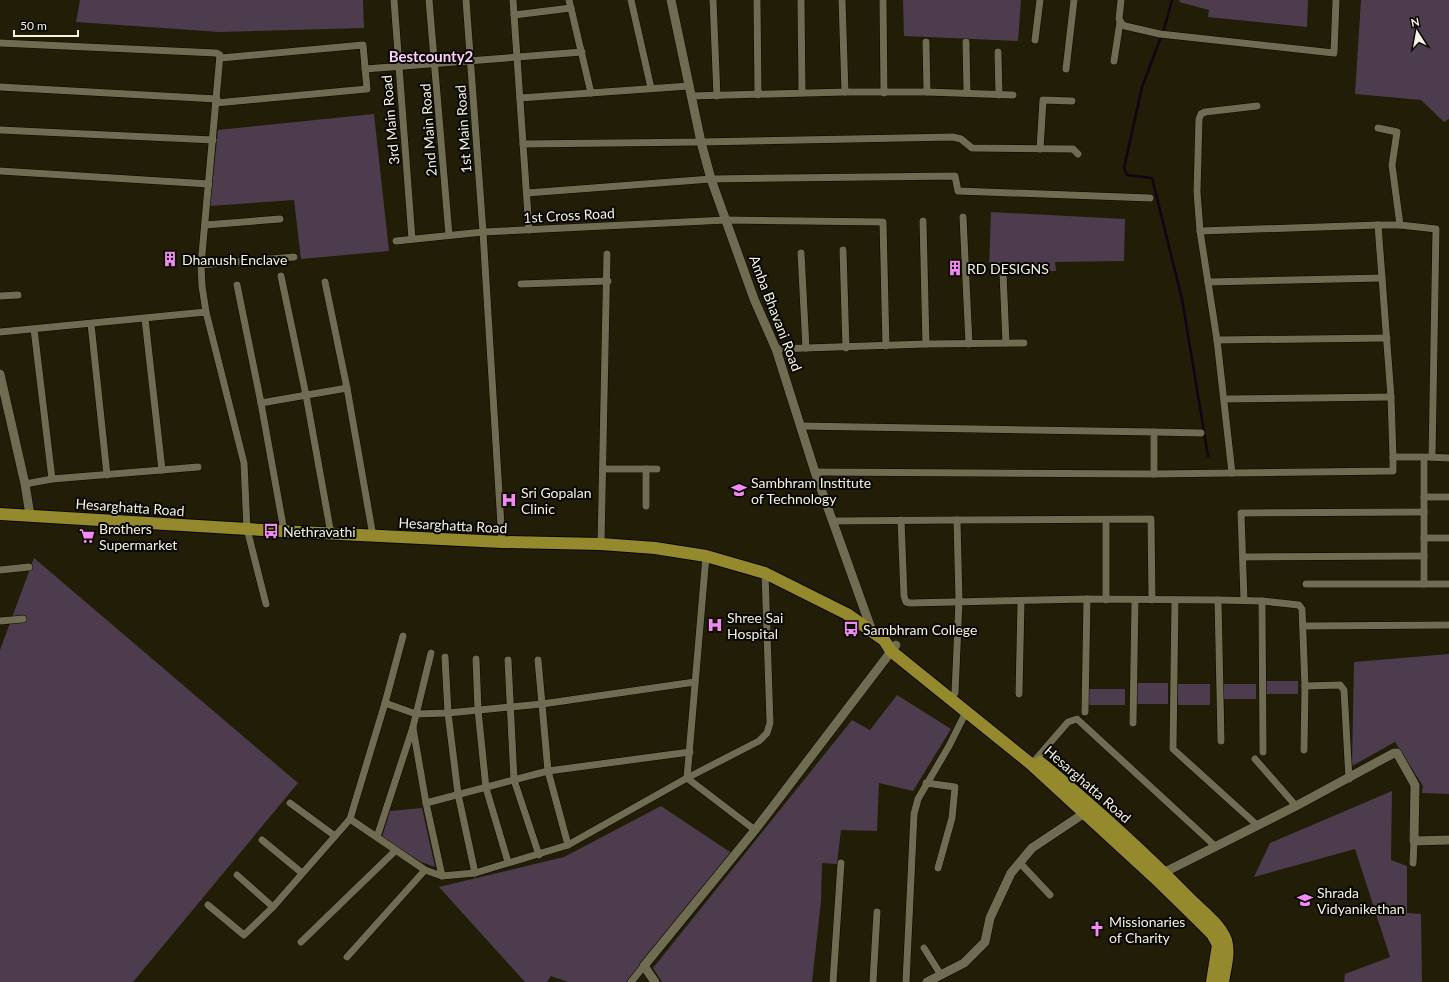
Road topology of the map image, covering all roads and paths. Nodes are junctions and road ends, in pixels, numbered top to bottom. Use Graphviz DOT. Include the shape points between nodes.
graph roads {
  1 [pos="394,0"];
  2 [pos="430,0"];
  3 [pos="466,0"];
  4 [pos="513,0"];
  5 [pos="569,0"];
  6 [pos="631,0"];
  7 [pos="671,0"];
  8 [pos="713,0"];
  9 [pos="757,0"];
  10 [pos="800,0"];
  11 [pos="842,0"];
  12 [pos="883,0"];
  13 [pos="1040,0"];
  14 [pos="1074,0"];
  15 [pos="1121,0"];
  16 [pos="1336,0"];
  17 [pos="571,8"];
  18 [pos="514,15"];
  19 [pos="1120,22"];
  20 [pos="1035,40"];
  21 [pos="926,42"];
  22 [pos="966,42"];
  23 [pos="0,43"];
  24 [pos="582,52"];
  25 [pos="998,52"];
  26 [pos="517,57"];
  27 [pos="221,58"];
  28 [pos="471,61"];
  29 [pos="1114,61"];
  30 [pos="436,64"];
  31 [pos="398,67"];
  32 [pos="365,69"];
  33 [pos="1066,69"];
  34 [pos="689,86"];
  35 [pos="0,87"];
  36 [pos="651,88"];
  37 [pos="802,92"];
  38 [pos="845,92"];
  39 [pos="927,92"];
  40 [pos="591,93"];
  41 [pos="884,93"];
  42 [pos="967,94"];
  43 [pos="758,95"];
  44 [pos="999,95"];
  45 [pos="1013,95"];
  46 [pos="691,96"];
  47 [pos="717,96"];
  48 [pos="520,98"];
  49 [pos="217,101"];
  50 [pos="1072,101"];
  51 [pos="1257,106"];
  52 [pos="1378,128"];
  53 [pos="0,130"];
  54 [pos="213,140"];
  55 [pos="701,142"];
  56 [pos="523,144"];
  57 [pos="1040,149"];
  58 [pos="1078,154"];
  59 [pos="0,171"];
  60 [pos="711,179"];
  61 [pos="209,184"];
  62 [pos="527,193"];
  63 [pos="1150,198"];
  64 [pos="963,217"];
  65 [pos="280,219"];
  66 [pos="726,220"];
  67 [pos="923,221"];
  68 [pos="205,225"];
  69 [pos="1378,225"];
  70 [pos="1400,225"];
  71 [pos="530,230"];
  72 [pos="1200,231"];
  73 [pos="483,232"];
  74 [pos="449,235"];
  75 [pos="412,239"];
  76 [pos="396,241"];
  77 [pos="843,250"];
  78 [pos="801,253"];
  79 [pos="607,254"];
  80 [pos="294,257"];
  81 [pos="201,265"];
  82 [pos="1003,273"];
  83 [pos="282,276"];
  84 [pos="1382,278"];
  85 [pos="608,281"];
  86 [pos="326,282"];
  87 [pos="1208,282"];
  88 [pos="521,284"];
  89 [pos="237,285"];
  90 [pos="18,295"];
  91 [pos="0,296"];
  92 [pos="206,312"];
  93 [pos="145,319"];
  94 [pos="91,324"];
  95 [pos="34,329"];
  96 [pos="0,332"];
  97 [pos="1387,338"];
  98 [pos="1217,340"];
  99 [pos="1006,343"];
  100 [pos="1024,343"];
  101 [pos="926,344"];
  102 [pos="968,344"];
  103 [pos="886,346"];
  104 [pos="806,348"];
  105 [pos="846,348"];
  106 [pos="776,349"];
  107 [pos="0,374"];
  108 [pos="347,388"];
  109 [pos="306,395"];
  110 [pos="1392,397"];
  111 [pos="1224,399"];
  112 [pos="261,403"];
  113 [pos="801,426"];
  114 [pos="1154,432"];
  115 [pos="1201,433"];
  116 [pos="1394,457"];
  117 [pos="1424,457"];
  118 [pos="1432,457"];
  119 [pos="1449,458"];
  120 [pos="198,467"];
  121 [pos="603,469"];
  122 [pos="646,469"];
  123 [pos="657,469"];
  124 [pos="162,470"];
  125 [pos="815,472"];
  126 [pos="1232,473"];
  127 [pos="1154,474"];
  128 [pos="107,475"];
  129 [pos="52,479"];
  130 [pos="25,484"];
  131 [pos="1424,497"];
  132 [pos="1449,497"];
  133 [pos="646,506"];
  134 [pos="1424,512"];
  135 [pos="0,514"];
  136 [pos="30,515"];
  137 [pos="901,520"];
  138 [pos="957,520"];
  139 [pos="1106,520"];
  140 [pos="833,521"];
  141 [pos="247,529"];
  142 [pos="284,531"];
  143 [pos="330,534"];
  144 [pos="373,536"];
  145 [pos="1424,538"];
  146 [pos="1449,538"];
  147 [pos="502,542"];
  148 [pos="601,544"];
  149 [pos="706,556"];
  150 [pos="1424,556"];
  151 [pos="1243,557"];
  152 [pos="29,567"];
  153 [pos="0,570"];
  154 [pos="765,573"];
  155 [pos="1306,584"];
  156 [pos="1424,584"];
  157 [pos="1449,584"];
  158 [pos="1086,599"];
  159 [pos="1106,600"];
  160 [pos="1134,600"];
  161 [pos="1152,600"];
  162 [pos="1175,600"];
  163 [pos="1218,600"];
  164 [pos="1244,600"];
  165 [pos="959,601"];
  166 [pos="1021,601"];
  167 [pos="1262,601"];
  168 [pos="266,604"];
  169 [pos="23,619"];
  170 [pos="0,621"];
  171 [pos="1449,625"];
  172 [pos="1303,626"];
  173 [pos="872,631"];
  174 [pos="403,636"];
  175 [pos="894,648"];
  176 [pos="431,653"];
  177 [pos="445,657"];
  178 [pos="476,659"];
  179 [pos="508,660"];
  180 [pos="538,660"];
  181 [pos="695,682"];
  182 [pos="1306,686"];
  183 [pos="1018,694"];
  184 [pos="952,695"];
  185 [pos="385,704"];
  186 [pos="542,704"];
  187 [pos="510,707"];
  188 [pos="478,710"];
  189 [pos="448,712"];
  190 [pos="966,712"];
  191 [pos="1085,712"];
  192 [pos="416,714"];
  193 [pos="1133,723"];
  194 [pos="412,727"];
  195 [pos="1221,741"];
  196 [pos="1304,750"];
  197 [pos="690,752"];
  198 [pos="1263,752"];
  199 [pos="1036,759"];
  200 [pos="1255,759"];
  201 [pos="548,771"];
  202 [pos="687,778"];
  203 [pos="1348,779"];
  204 [pos="514,780"];
  205 [pos="926,783"];
  206 [pos="486,788"];
  207 [pos="458,794"];
  208 [pos="290,803"];
  209 [pos="426,803"];
  210 [pos="1296,806"];
  211 [pos="1089,810"];
  212 [pos="350,819"];
  213 [pos="1257,825"];
  214 [pos="755,830"];
  215 [pos="335,836"];
  216 [pos="377,837"];
  217 [pos="262,840"];
  218 [pos="1449,840"];
  219 [pos="1414,841"];
  220 [pos="568,846"];
  221 [pos="1215,846"];
  222 [pos="395,851"];
  223 [pos="539,855"];
  224 [pos="508,862"];
  225 [pos="841,863"];
  226 [pos="1020,863"];
  227 [pos="1413,864"];
  228 [pos="938,868"];
  229 [pos="425,870"];
  230 [pos="302,873"];
  231 [pos="475,873"];
  232 [pos="237,875"];
  233 [pos="1159,875"];
  234 [pos="442,876"];
  235 [pos="1050,895"];
  236 [pos="208,905"];
  237 [pos="273,907"];
  238 [pos="877,912"];
  239 [pos="301,942"];
  240 [pos="924,948"];
  241 [pos="346,957"];
  242 [pos="644,966"];
  243 [pos="941,975"];
  244 [pos="631,982"];
  245 [pos="655,982"];
  246 [pos="833,982"];
  247 [pos="873,982"];
  248 [pos="906,982"];
  249 [pos="927,982"];
  250 [pos="1212,982"];
  251 [pos="1223,982"];
  1 -- 31 [label="street, 3rd Main Road"];
  2 -- 30 [label="street, 2nd Main Road"];
  3 -- 28 [label="street, 1st Main Road"];
  4 -- 18 [label="street"];
  5 -- 17 [label="street"];
  6 -- 36 [label="street"];
  7 -- 34 [label="street, Amba Bhavani Road"];
  8 -- 47 [label="street"];
  9 -- 43 [label="street"];
  10 -- 37 [label="street"];
  11 -- 38 [label="street"];
  12 -- 41 [label="street"];
  13 -- 20 [label="street"];
  14 -- 33 [label="street"];
  15 -- 19 [label="street"];
  16 -- 19 [label="street" via="1334,53 1163,34 1125,26"];
  17 -- 18 [label="street"];
  17 -- 24 [label="street"];
  18 -- 26 [label="street"];
  19 -- 29 [label="street"];
  21 -- 39 [label="street"];
  22 -- 42 [label="street"];
  23 -- 27 [label="street" via="216,54"];
  24 -- 26 [label="street"];
  24 -- 40 [label="street"];
  25 -- 44 [label="street"];
  26 -- 28 [label="street"];
  26 -- 48 [label="street"];
  27 -- 32 [label="street" via="363,45"];
  27 -- 49 [label="street"];
  28 -- 30 [label="street"];
  28 -- 73 [label="street, 1st Main Road"];
  30 -- 31 [label="street"];
  30 -- 74 [label="street, 2nd Main Road"];
  31 -- 32 [label="street"];
  31 -- 75 [label="street, 3rd Main Road"];
  32 -- 49 [label="street" via="367,89"];
  34 -- 36 [label="street"];
  34 -- 46 [label="street, Amba Bhavani Road"];
  35 -- 49 [label="street"];
  36 -- 40 [label="street"];
  37 -- 38 [label="street"];
  37 -- 43 [label="street"];
  38 -- 41 [label="street"];
  39 -- 41 [label="street"];
  39 -- 42 [label="street"];
  40 -- 48 [label="street"];
  42 -- 44 [label="street"];
  43 -- 47 [label="street"];
  44 -- 45 [label="street"];
  46 -- 47 [label="street"];
  46 -- 55 [label="street, Amba Bhavani Road"];
  48 -- 56 [label="street"];
  49 -- 54 [label="street"];
  50 -- 57 [label="street" via="1043,100"];
  51 -- 72 [label="street" via="1201,114 1197,192"];
  52 -- 70 [label="street" via="1398,132 1392,165"];
  53 -- 54 [label="street"];
  54 -- 61 [label="street"];
  55 -- 56 [label="street"];
  55 -- 57 [label="street" via="953,137 961,139 972,148"];
  55 -- 60 [label="street, Amba Bhavani Road"];
  56 -- 62 [label="street"];
  57 -- 58 [label="street" via="1073,149"];
  59 -- 61 [label="street"];
  60 -- 62 [label="street"];
  60 -- 63 [label="street" via="955,176 958,191"];
  60 -- 66 [label="street, Amba Bhavani Road"];
  61 -- 68 [label="street"];
  62 -- 71 [label="street"];
  64 -- 102 [label="street"];
  65 -- 68 [label="street"];
  66 -- 71 [label="street, 1st Cross Road"];
  66 -- 103 [label="street, 1st Cross Road" via="883,222"];
  66 -- 106 [label="street, Amba Bhavani Road" via="754,299"];
  67 -- 101 [label="street"];
  68 -- 81 [label="street"];
  69 -- 70 [label="street"];
  69 -- 72 [label="street"];
  69 -- 84 [label="street"];
  70 -- 118 [label="street" via="1436,229"];
  71 -- 73 [label="street, 1st Cross Road"];
  72 -- 87 [label="street"];
  73 -- 74 [label="street, 1st Cross Road"];
  73 -- 147 [label="street, 1st Main Road"];
  74 -- 75 [label="street, 1st Cross Road"];
  75 -- 76 [label="street, 1st Cross Road"];
  77 -- 105 [label="street"];
  78 -- 104 [label="street"];
  79 -- 85 [label="street"];
  80 -- 81 [label="street"];
  81 -- 92 [label="street"];
  82 -- 99 [label="street"];
  83 -- 109 [label="street"];
  84 -- 87 [label="street"];
  84 -- 97 [label="street"];
  85 -- 88 [label="street"];
  85 -- 121 [label="street"];
  86 -- 108 [label="street"];
  87 -- 98 [label="street"];
  89 -- 112 [label="street"];
  90 -- 91 [label="street"];
  92 -- 93 [label="street"];
  92 -- 141 [label="street" via="244,463"];
  93 -- 94 [label="street"];
  93 -- 124 [label="street"];
  94 -- 95 [label="street"];
  94 -- 128 [label="street"];
  95 -- 96 [label="street"];
  95 -- 129 [label="street"];
  97 -- 98 [label="street"];
  97 -- 110 [label="street"];
  98 -- 111 [label="street"];
  99 -- 100 [label="street"];
  99 -- 102 [label="street"];
  101 -- 102 [label="street"];
  101 -- 103 [label="street"];
  103 -- 105 [label="street"];
  104 -- 105 [label="street"];
  104 -- 106 [label="street"];
  106 -- 113 [label="street, Amba Bhavani Road"];
  107 -- 130 [label="street"];
  108 -- 109 [label="street"];
  108 -- 144 [label="street"];
  109 -- 112 [label="street"];
  109 -- 143 [label="street"];
  110 -- 111 [label="street"];
  110 -- 116 [label="street"];
  111 -- 126 [label="street"];
  112 -- 142 [label="street"];
  113 -- 114 [label="street"];
  113 -- 125 [label="street, Amba Bhavani Road"];
  114 -- 115 [label="street"];
  114 -- 127 [label="street"];
  116 -- 117 [label="street"];
  116 -- 126 [label="street" via="1393,471"];
  117 -- 118 [label="street"];
  117 -- 131 [label="street"];
  118 -- 119 [label="street"];
  120 -- 124 [label="street"];
  121 -- 122 [label="street"];
  121 -- 148 [label="street"];
  122 -- 123 [label="street"];
  122 -- 133 [label="street"];
  124 -- 128 [label="street"];
  125 -- 127 [label="street"];
  125 -- 140 [label="street, Amba Bhavani Road"];
  126 -- 127 [label="street"];
  128 -- 129 [label="street"];
  129 -- 130 [label="street"];
  130 -- 136 [label="street"];
  131 -- 132 [label="street"];
  131 -- 134 [label="street"];
  134 -- 145 [label="street"];
  134 -- 151 [label="street" via="1241,513"];
  135 -- 136 [label="main road, Hesarghatta Road"];
  136 -- 141 [label="main road, Hesarghatta Road"];
  137 -- 138 [label="street"];
  137 -- 140 [label="street"];
  137 -- 165 [label="street" via="906,602"];
  138 -- 139 [label="street"];
  138 -- 165 [label="street"];
  139 -- 159 [label="street"];
  139 -- 161 [label="street" via="1152,519"];
  140 -- 173 [label="street, Amba Bhavani Road"];
  141 -- 142 [label="main road, Hesarghatta Road"];
  141 -- 168 [label="street"];
  142 -- 143 [label="main road, Hesarghatta Road"];
  143 -- 144 [label="main road, Hesarghatta Road"];
  144 -- 147 [label="main road, Hesarghatta Road"];
  145 -- 146 [label="street"];
  145 -- 150 [label="street"];
  147 -- 148 [label="main road, Hesarghatta Road"];
  148 -- 149 [label="main road, Hesarghatta Road" via="655,548"];
  149 -- 154 [label="main road, Hesarghatta Road"];
  149 -- 181 [label="street"];
  150 -- 151 [label="street"];
  150 -- 156 [label="street"];
  151 -- 164 [label="street"];
  152 -- 153 [label="street"];
  154 -- 173 [label="main road, Hesarghatta Road" via="847,614"];
  154 -- 202 [label="street" via="770,723 767,732 759,741"];
  155 -- 156 [label="street"];
  156 -- 157 [label="street"];
  158 -- 159 [label="street"];
  158 -- 166 [label="street"];
  158 -- 191 [label="street"];
  159 -- 160 [label="street"];
  160 -- 161 [label="street"];
  160 -- 193 [label="street"];
  161 -- 162 [label="street"];
  162 -- 163 [label="street"];
  162 -- 213 [label="street" via="1173,749"];
  163 -- 164 [label="street"];
  163 -- 195 [label="street"];
  164 -- 167 [label="street"];
  165 -- 166 [label="street"];
  165 -- 184 [label="street"];
  166 -- 183 [label="street"];
  167 -- 172 [label="street" via="1299,606 1302,609"];
  167 -- 198 [label="street"];
  169 -- 170 [label="street"];
  171 -- 172 [label="street"];
  172 -- 182 [label="street"];
  173 -- 175 [label="main road, Hesarghatta Road"];
  174 -- 185 [label="street"];
  175 -- 184 [label="main road, Hesarghatta Road"];
  175 -- 214 [label="street"];
  176 -- 192 [label="street"];
  177 -- 189 [label="street"];
  178 -- 188 [label="street"];
  179 -- 187 [label="street"];
  180 -- 186 [label="street"];
  181 -- 186 [label="street"];
  181 -- 197 [label="street"];
  182 -- 196 [label="street"];
  182 -- 203 [label="street" via="1340,685 1344,690"];
  184 -- 190 [label="main road, Hesarghatta Road"];
  184 -- 199 [label="main road, Hesarghatta Road"];
  185 -- 192 [label="street"];
  185 -- 212 [label="street"];
  186 -- 187 [label="street"];
  186 -- 201 [label="street"];
  187 -- 188 [label="street"];
  187 -- 204 [label="street"];
  188 -- 189 [label="street"];
  188 -- 206 [label="street"];
  189 -- 192 [label="street"];
  189 -- 207 [label="street"];
  190 -- 205 [label="street"];
  190 -- 211 [label="main road, Hesarghatta Road"];
  192 -- 194 [label="street"];
  194 -- 209 [label="street"];
  194 -- 216 [label="street"];
  197 -- 201 [label="street"];
  197 -- 202 [label="street"];
  199 -- 211 [label="main road, Hesarghatta Road"];
  199 -- 221 [label="street" via="1068,722 1076,719"];
  200 -- 210 [label="street"];
  201 -- 204 [label="street"];
  201 -- 220 [label="street"];
  202 -- 214 [label="street"];
  202 -- 220 [label="street"];
  203 -- 210 [label="street"];
  203 -- 219 [label="street" via="1390,754 1397,753 1415,785"];
  204 -- 206 [label="street"];
  204 -- 223 [label="street"];
  205 -- 228 [label="street" via="955,787 952,818"];
  205 -- 248 [label="street" via="914,814"];
  206 -- 207 [label="street"];
  206 -- 224 [label="street"];
  207 -- 209 [label="street"];
  207 -- 231 [label="street"];
  208 -- 215 [label="street"];
  209 -- 234 [label="street"];
  210 -- 213 [label="street"];
  211 -- 226 [label="street" via="1032,848"];
  211 -- 233 [label="main road, Hesarghatta Road"];
  212 -- 215 [label="street"];
  212 -- 216 [label="street"];
  213 -- 221 [label="street"];
  214 -- 242 [label="street"];
  215 -- 230 [label="street"];
  216 -- 222 [label="street"];
  217 -- 230 [label="street"];
  218 -- 219 [label="street"];
  219 -- 227 [label="street"];
  220 -- 223 [label="street"];
  221 -- 233 [label="street"];
  222 -- 229 [label="street"];
  222 -- 239 [label="street"];
  223 -- 224 [label="street"];
  224 -- 231 [label="street"];
  225 -- 246 [label="street"];
  226 -- 235 [label="street"];
  226 -- 243 [label="street" via="1011,873 990,918 985,942 964,963"];
  229 -- 234 [label="street"];
  229 -- 241 [label="street"];
  230 -- 237 [label="street"];
  231 -- 234 [label="street"];
  232 -- 237 [label="street"];
  233 -- 250 [label="main road, Hesarghatta Road" via="1217,941 1219,949"];
  233 -- 251 [label="main road, Hesarghatta Road" via="1216,925 1225,938 1228,949"];
  236 -- 237 [label="street" via="244,935"];
  238 -- 247 [label="street"];
  240 -- 243 [label="street"];
  242 -- 244 [label="street"];
  242 -- 245 [label="street"];
  243 -- 249 [label="street"];
}
